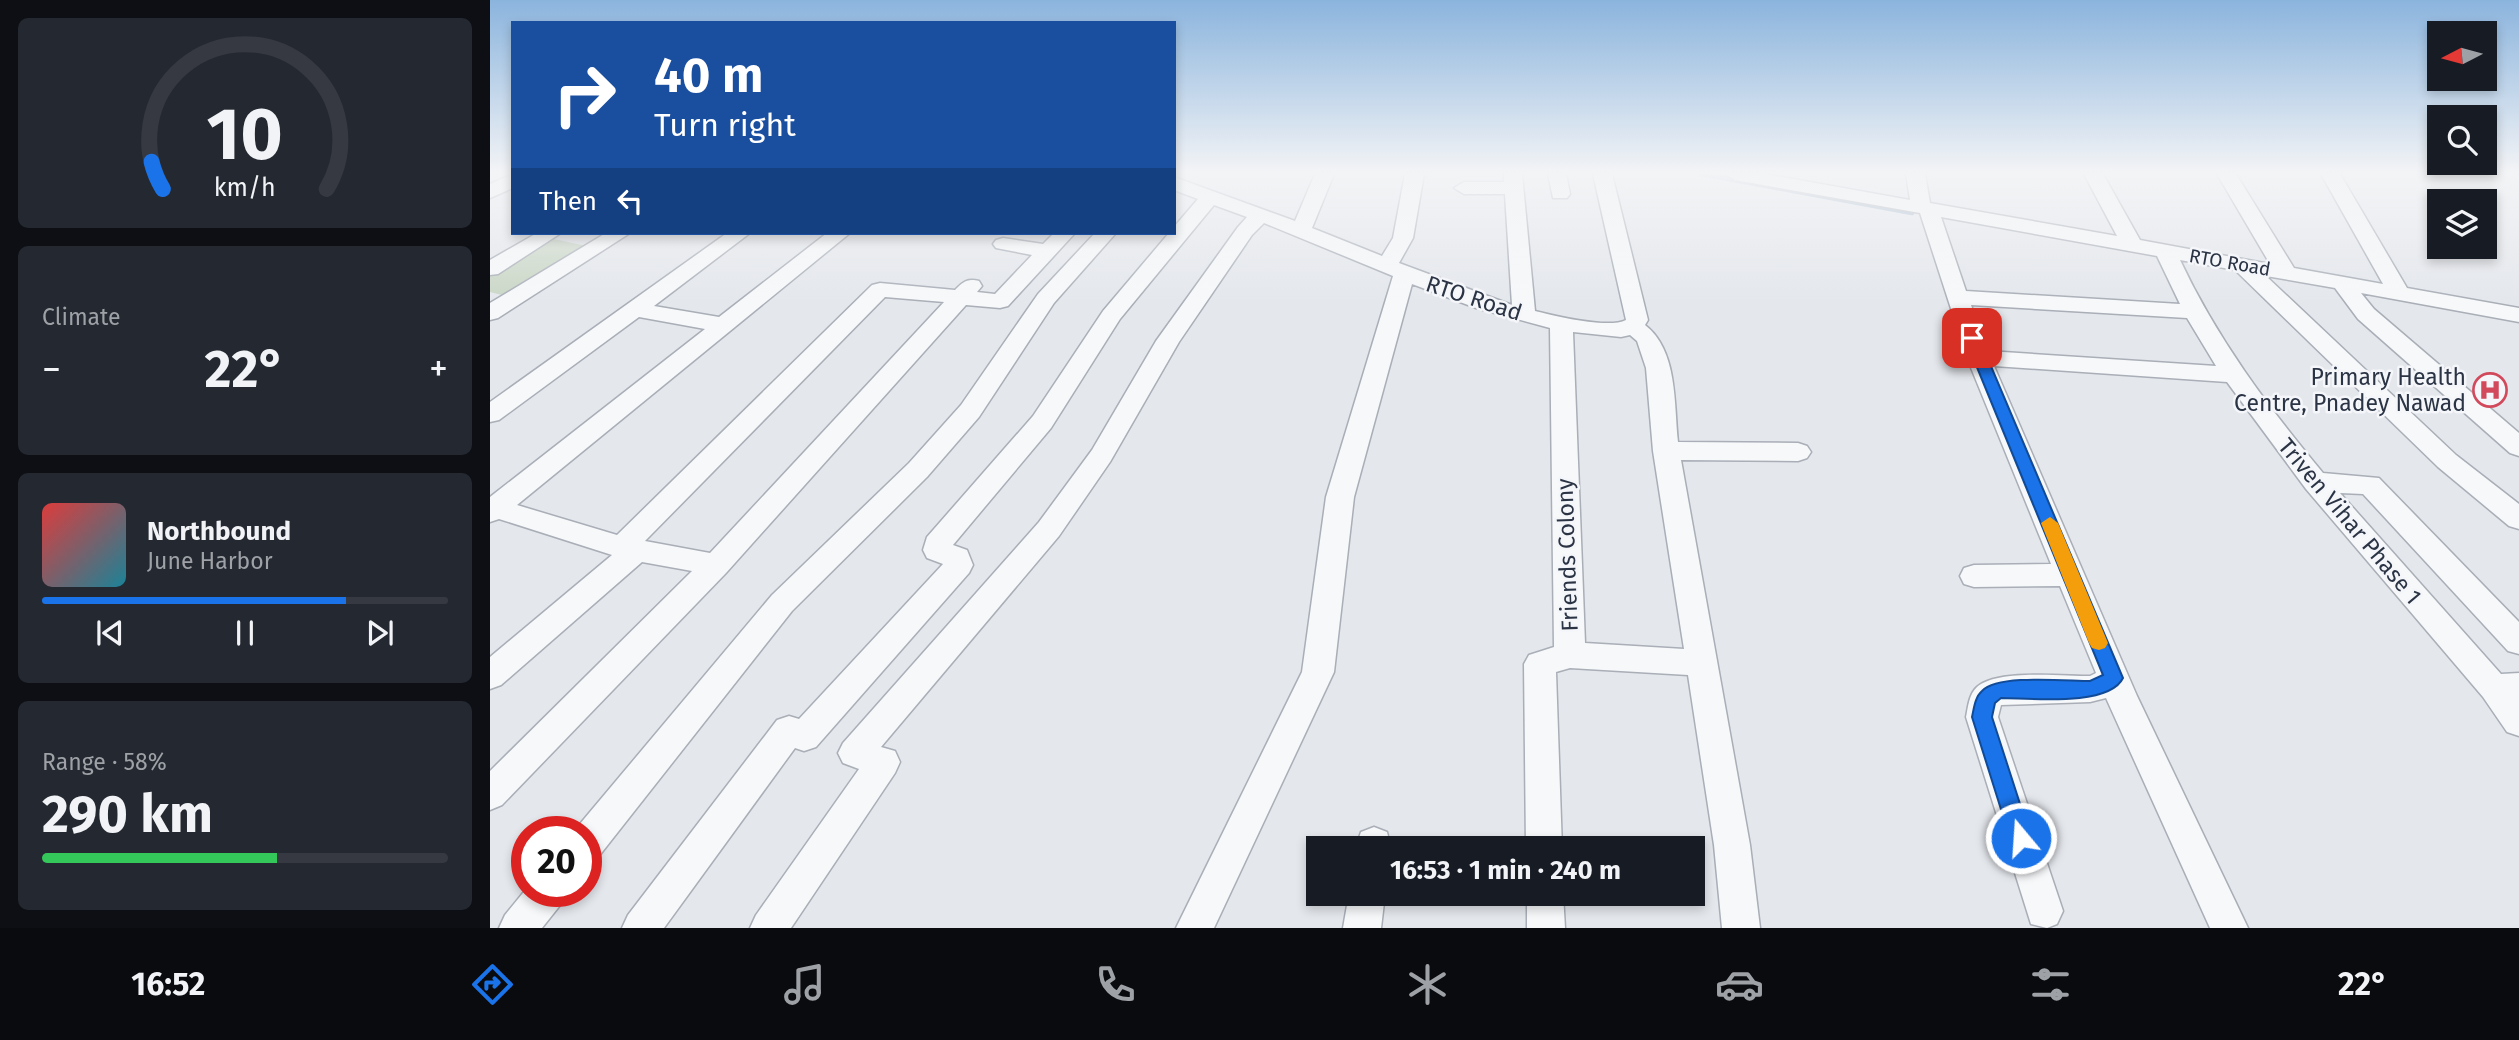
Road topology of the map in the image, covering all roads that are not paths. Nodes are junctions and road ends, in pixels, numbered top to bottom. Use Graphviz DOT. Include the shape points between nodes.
graph roads {
  1 [pos="1193,217"];
  2 [pos="1259,217"];
  3 [pos="1267,217"];
  4 [pos="1307,217"];
  5 [pos="1407,217"];
  6 [pos="1517,217"];
  7 [pos="1614,217"];
  8 [pos="1928,217"];
  9 [pos="1982,217"];
  10 [pos="2117,217"];
  11 [pos="2253,217"];
  12 [pos="2355,217"];
  13 [pos="1301,231"];
  14 [pos="548,235"];
  15 [pos="571,235"];
  16 [pos="737,235"];
  17 [pos="837,235"];
  18 [pos="1063,235"];
  19 [pos="1105,235"];
  20 [pos="611,239"];
  21 [pos="1003,244"];
  22 [pos="2131,244"];
  23 [pos="2165,250"];
  24 [pos="1049,251"];
  25 [pos="2241,264"];
  26 [pos="490,269"];
  27 [pos="1395,271"];
  28 [pos="2286,272"];
  29 [pos="2342,283"];
  30 [pos="966,292"];
  31 [pos="2399,293"];
  32 [pos="1957,298"];
  33 [pos="496,304"];
  34 [pos="635,309"];
  35 [pos="2196,312"];
  36 [pos="2519,315"];
  37 [pos="1524,316"];
  38 [pos="1561,323"];
  39 [pos="723,324"];
  40 [pos="1633,326"];
  41 [pos="1979,358"];
  42 [pos="2234,375"];
  43 [pos="490,414"];
  44 [pos="2519,447"];
  45 [pos="1666,452"];
  46 [pos="1798,452"];
  47 [pos="2315,482"];
  48 [pos="493,510"];
  49 [pos="2519,519"];
  50 [pos="629,548"];
  51 [pos="716,565"];
  52 [pos="2071,575"];
  53 [pos="1974,576"];
  54 [pos="2519,642"];
  55 [pos="1570,655"];
  56 [pos="1701,663"];
  57 [pos="490,676"];
  58 [pos="2113,678"];
  59 [pos="2506,687"];
  60 [pos="2519,722"];
  61 [pos="490,794"];
  62 [pos="602,824"];
  63 [pos="1544,836"];
  64 [pos="1366,906"];
  65 [pos="1545,906"];
  66 [pos="535,907"];
  67 [pos="2044,912"];
  68 [pos="518,928"];
  69 [pos="641,928"];
  70 [pos="769,928"];
  71 [pos="1195,928"];
  72 [pos="1363,928"];
  73 [pos="1546,928"];
  74 [pos="1741,928"];
  75 [pos="2230,928"];
  1 -- 69 [label="street" via="1111,317 1042,422 937,544 937,551 957,558 959,565 804,737 789,730"];
  2 -- 70 [label="street" via="1168,341 1101,456 1049,529 855,753 883,762"];
  3 -- 13 [label="street, RTO Road"];
  4 -- 13 [label="street"];
  5 -- 27 [label="street"];
  6 -- 37 [label="street"];
  7 -- 40 [label="street" via="1636,313"];
  8 -- 32 [label="street"];
  9 -- 22 [label="street, RTO Road"];
  10 -- 22 [label="street"];
  11 -- 28 [label="street"];
  12 -- 31 [label="street"];
  13 -- 27 [label="street, RTO Road"];
  14 -- 26 [label="street"];
  15 -- 20 [label="street"];
  16 -- 34 [label="street"];
  17 -- 39 [label="street"];
  18 -- 24 [label="street"];
  19 -- 62 [label="street" via="1046,299 970,411 918,470 782,603"];
  20 -- 33 [label="street"];
  21 -- 24 [label="street"];
  22 -- 23 [label="street, RTO Road"];
  23 -- 25 [label="street, RTO Road"];
  23 -- 35 [label="street, Triven Vihar Phase 1"];
  24 -- 30 [label="street" via="1000,301"];
  25 -- 28 [label="street, RTO Road"];
  25 -- 49 [label="street" via="2447,461"];
  27 -- 37 [label="street, RTO Road" via="1464,299"];
  27 -- 71 [label="street" via="1340,497 1318,672"];
  28 -- 29 [label="street, RTO Road"];
  29 -- 31 [label="street, RTO Road"];
  29 -- 44 [label="street" via="2365,314"];
  30 -- 50 [label="street" via="880,290"];
  30 -- 51 [label="street"];
  31 -- 36 [label="street, RTO Road"];
  32 -- 35 [label="street"];
  32 -- 41 [label="street"];
  34 -- 39 [label="street"];
  34 -- 43 [label="street"];
  35 -- 42 [label="street, Triven Vihar Phase 1"];
  37 -- 38 [label="street, RTO Road"];
  38 -- 40 [label="street, RTO Road" via="1605,330"];
  38 -- 55 [label="street, Friends Colony"];
  39 -- 48 [label="street"];
  40 -- 45 [label="street" via="1648,338 1658,368"];
  41 -- 42 [label="street"];
  41 -- 52 [label="street"];
  42 -- 47 [label="street, Triven Vihar Phase 1"];
  45 -- 46 [label="street"];
  45 -- 56 [label="street"];
  47 -- 54 [label="street" via="2370,485"];
  47 -- 59 [label="street, Triven Vihar Phase 1"];
  48 -- 50 [label="street"];
  50 -- 51 [label="street"];
  50 -- 57 [label="street"];
  51 -- 61 [label="street"];
  52 -- 53 [label="street"];
  52 -- 58 [label="street"];
  55 -- 56 [label="street"];
  55 -- 63 [label="street, Friends Colony" via="1540,664"];
  56 -- 74 [label="street"];
  58 -- 67 [label="street" via="2090,689 1997,690 1986,698 1982,717"];
  58 -- 75 [label="street"];
  59 -- 60 [label="street, Triven Vihar Phase 1"];
  64 -- 72 [label="street"];
  65 -- 73 [label="street"];
  66 -- 68 [label="street"];
}
